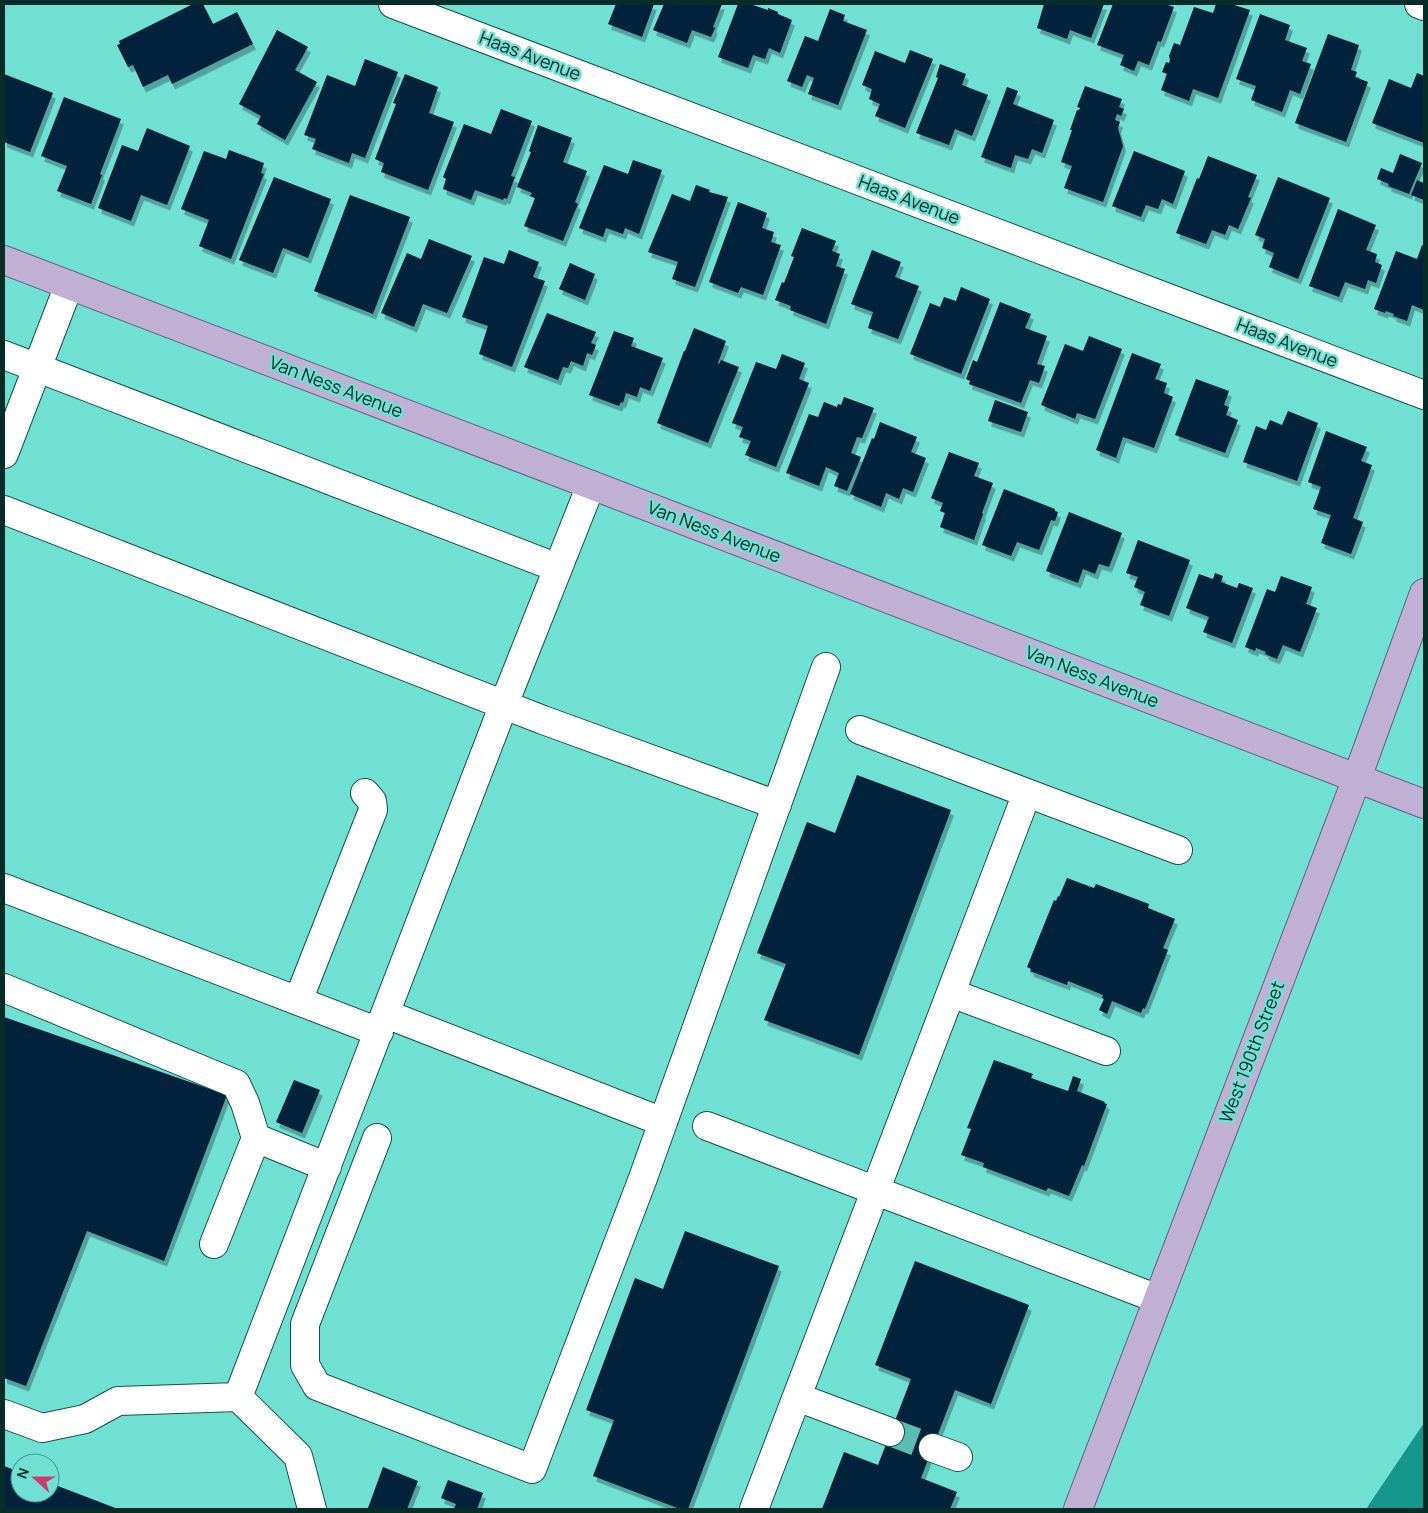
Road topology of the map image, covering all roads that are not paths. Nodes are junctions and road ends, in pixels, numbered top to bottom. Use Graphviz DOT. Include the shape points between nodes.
graph roads {
  1 [pos="393,4"];
  2 [pos="1419,4"];
  3 [pos="1424,6"];
  4 [pos="4,260"];
  5 [pos="69,286"];
  6 [pos="18,360"];
  7 [pos="1424,395"];
  8 [pos="4,454"];
  9 [pos="591,485"];
  10 [pos="4,510"];
  11 [pos="558,568"];
  12 [pos="1424,594"];
  13 [pos="826,667"];
  14 [pos="504,704"];
  15 [pos="860,730"];
  16 [pos="1357,778"];
  17 [pos="365,792"];
  18 [pos="1027,793"];
  19 [pos="1424,804"];
  20 [pos="776,805"];
  21 [pos="1178,850"];
  22 [pos="4,888"];
  23 [pos="4,988"];
  24 [pos="951,993"];
  25 [pos="298,1001"];
  26 [pos="382,1023"];
  27 [pos="1106,1051"];
  28 [pos="663,1122"];
  29 [pos="707,1126"];
  30 [pos="256,1138"];
  31 [pos="377,1138"];
  32 [pos="327,1167"];
  33 [pos="876,1190"];
  34 [pos="214,1244"];
  35 [pos="1158,1299"];
  36 [pos="238,1397"];
  37 [pos="797,1397"];
  38 [pos="4,1414"];
  39 [pos="890,1432"];
  40 [pos="312,1509"];
  41 [pos="754,1509"];
  42 [pos="1078,1509"];
  1 -- 7 [label="street, Haas Avenue"];
  2 -- 3 [label="street"];
  4 -- 5 [label="main road, Van Ness Avenue"];
  5 -- 6 [label="street"];
  5 -- 9 [label="main road, Van Ness Avenue"];
  6 -- 8 [label="street"];
  6 -- 11 [label="street"];
  9 -- 11 [label="street"];
  9 -- 16 [label="main road, Van Ness Avenue"];
  10 -- 14 [label="street"];
  11 -- 14 [label="street"];
  12 -- 16 [label="main road, West 190th Street"];
  13 -- 20 [label="street"];
  14 -- 20 [label="street"];
  14 -- 26 [label="street"];
  15 -- 18 [label="street"];
  16 -- 19 [label="main road, Van Ness Avenue"];
  16 -- 35 [label="main road, West 190th Street"];
  17 -- 25 [label="street" via="372,801 373,810"];
  18 -- 21 [label="street"];
  18 -- 24 [label="street"];
  20 -- 28 [label="street"];
  22 -- 25 [label="street"];
  23 -- 30 [label="street" via="236,1084 246,1103"];
  24 -- 27 [label="street"];
  24 -- 33 [label="street"];
  25 -- 26 [label="street"];
  26 -- 28 [label="street"];
  26 -- 32 [label="street"];
  28 -- 31 [label="street" via="532,1469 317,1386 305,1365 306,1324"];
  29 -- 33 [label="street"];
  30 -- 32 [label="street"];
  30 -- 34 [label="street"];
  32 -- 36 [label="street"];
  33 -- 35 [label="street"];
  33 -- 37 [label="street"];
  35 -- 42 [label="main road, West 190th Street"];
  36 -- 38 [label="street" via="118,1401 85,1419 42,1428"];
  36 -- 40 [label="street" via="298,1456"];
  37 -- 39 [label="street"];
  37 -- 41 [label="street"];
}
